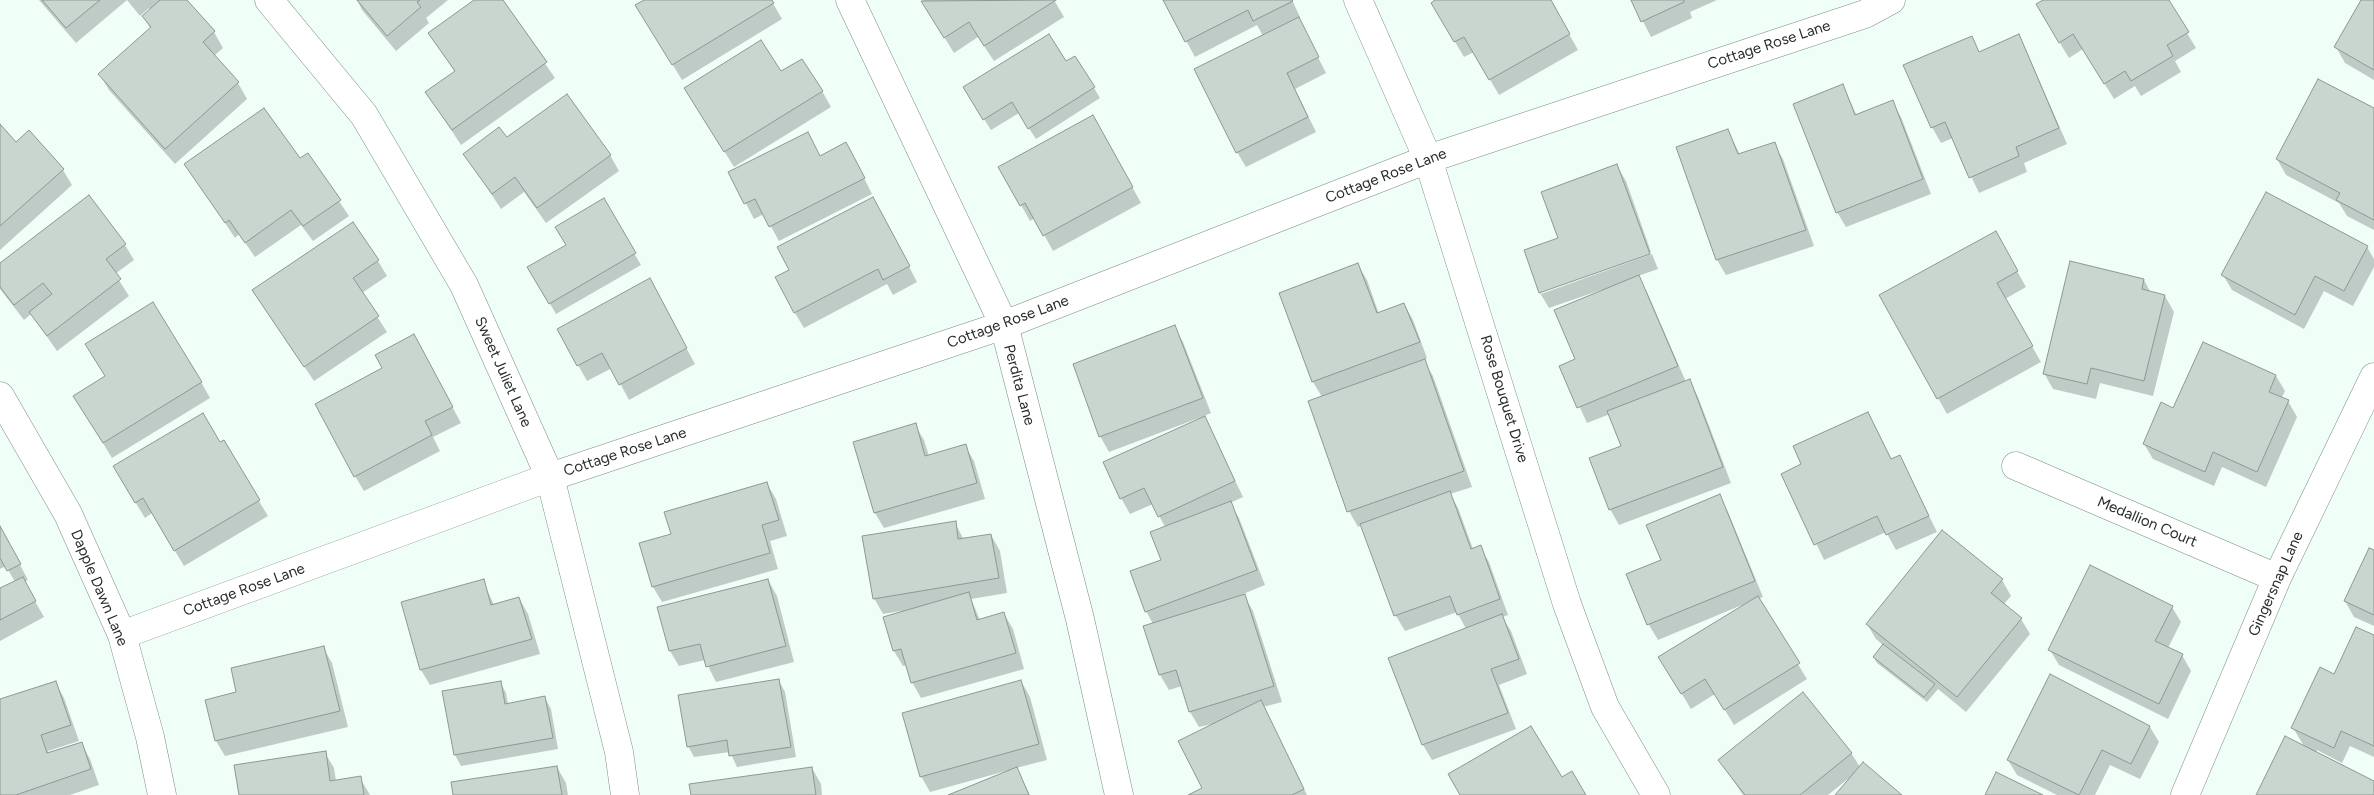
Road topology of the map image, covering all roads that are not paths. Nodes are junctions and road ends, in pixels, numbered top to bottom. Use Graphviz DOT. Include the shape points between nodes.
graph roads {
  1 [pos="269,0"];
  2 [pos="850,0"];
  3 [pos="1358,0"];
  4 [pos="1892,0"];
  5 [pos="1428,159"];
  6 [pos="1004,325"];
  7 [pos="2374,377"];
  8 [pos="0,396"];
  9 [pos="2016,466"];
  10 [pos="550,477"];
  11 [pos="2277,578"];
  12 [pos="122,635"];
  13 [pos="162,795"];
  14 [pos="625,795"];
  15 [pos="1119,795"];
  16 [pos="1656,795"];
  17 [pos="2185,795"];
  1 -- 10 [label="street, Sweet Juliet Lane" via="364,115 464,285"];
  2 -- 6 [label="street, Perdita Lane"];
  3 -- 5 [label="street, Rose Bouquet Drive"];
  4 -- 5 [label="street, Cottage Rose Lane" via="1865,14"];
  5 -- 6 [label="street, Cottage Rose Lane"];
  5 -- 16 [label="street, Rose Bouquet Drive" via="1567,604 1605,707"];
  6 -- 10 [label="street, Cottage Rose Lane"];
  6 -- 15 [label="street, Perdita Lane" via="1080,619"];
  7 -- 11 [label="street, Gingersnap Lane"];
  8 -- 12 [label="street, Dapple Dawn Lane" via="68,514"];
  9 -- 11 [label="street, Medallion Court"];
  10 -- 12 [label="street, Cottage Rose Lane"];
  10 -- 14 [label="street, Sweet Juliet Lane" via="619,752"];
  11 -- 17 [label="street, Gingersnap Lane"];
  12 -- 13 [label="street, Dapple Dawn Lane"];
}
